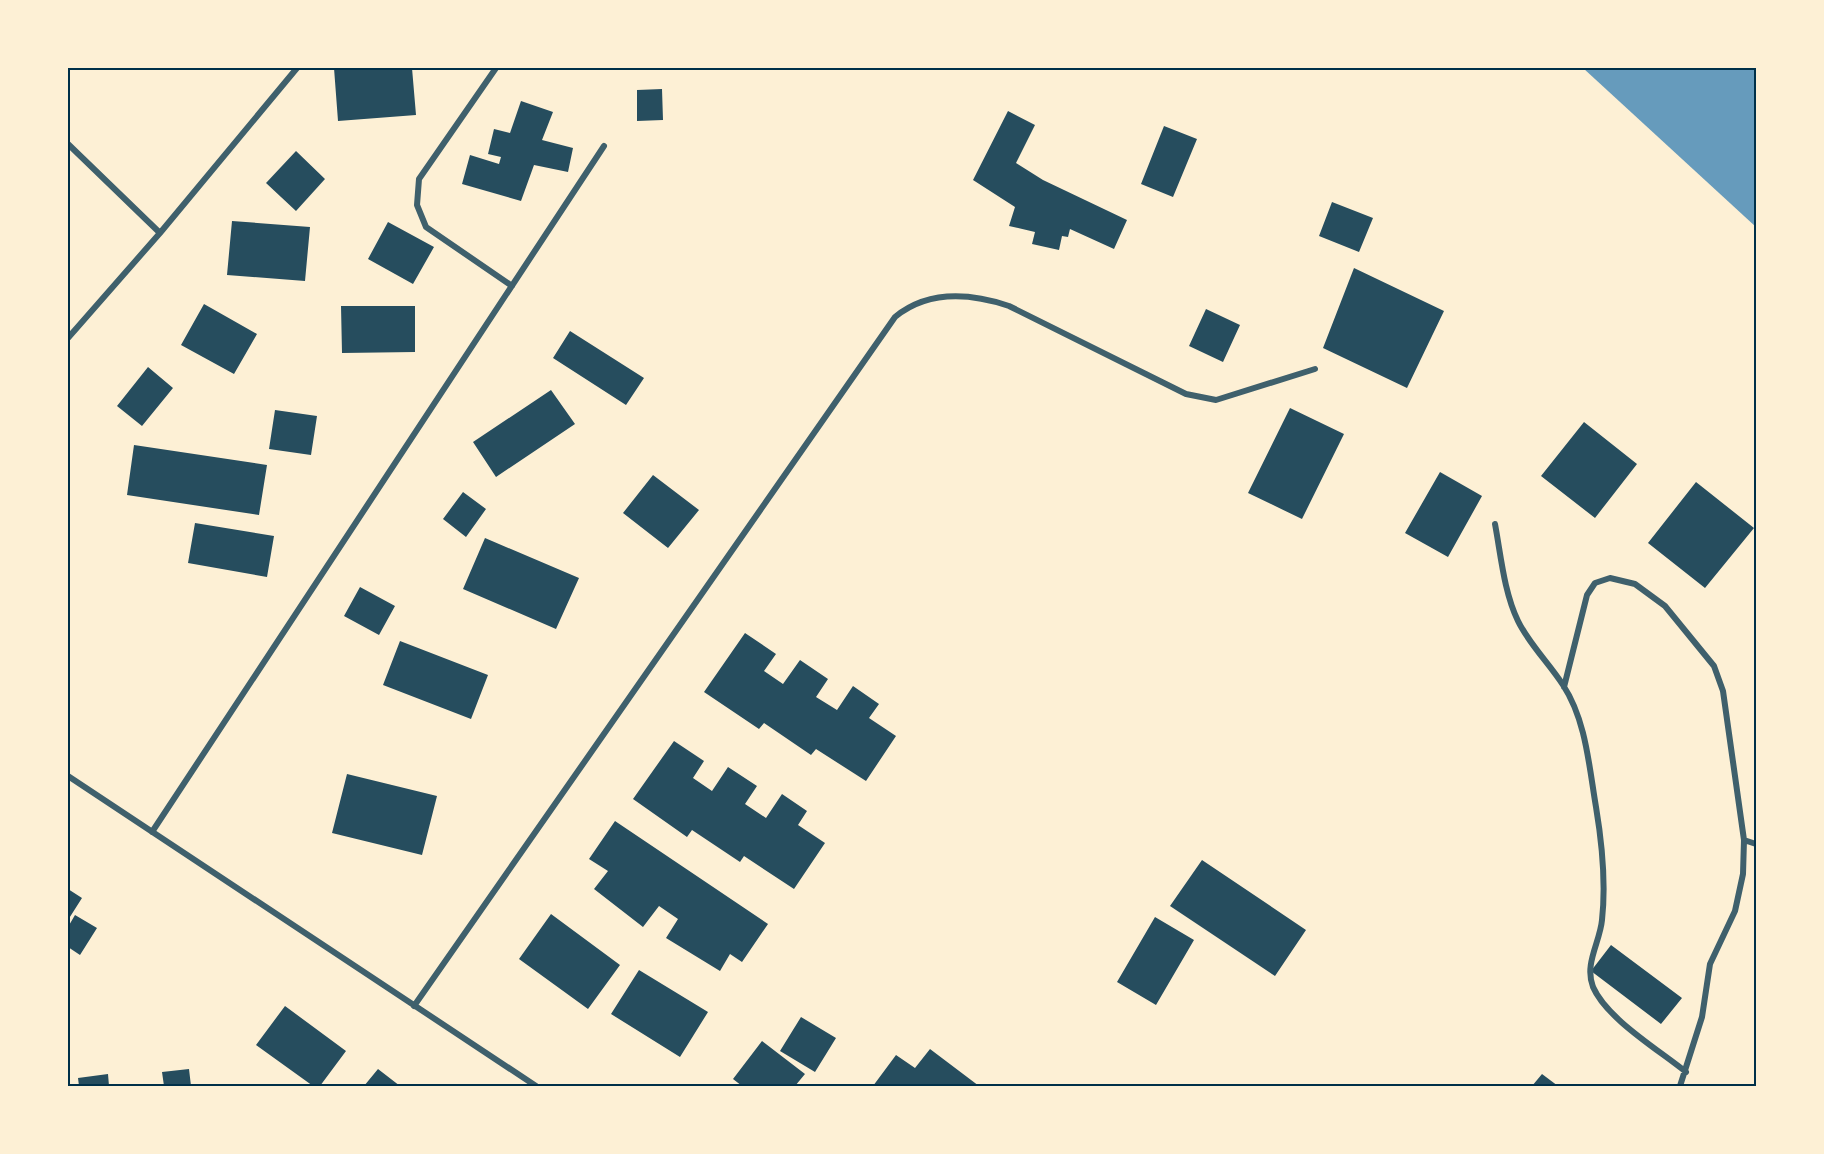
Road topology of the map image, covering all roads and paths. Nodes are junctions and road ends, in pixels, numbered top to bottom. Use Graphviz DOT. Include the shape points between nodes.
graph roads {
  1 [pos="297,68"];
  2 [pos="496,68"];
  3 [pos="68,144"];
  4 [pos="604,146"];
  5 [pos="160,233"];
  6 [pos="512,285"];
  7 [pos="68,338"];
  8 [pos="1315,369"];
  9 [pos="1495,524"];
  10 [pos="1564,687"];
  11 [pos="68,776"];
  12 [pos="152,832"];
  13 [pos="1744,840"];
  14 [pos="1756,844"];
  15 [pos="414,1006"];
  16 [pos="1686,1072"];
  17 [pos="536,1086"];
  18 [pos="1680,1086"];
  1 -- 5 [label="street"];
  2 -- 6 [label="street" via="419,179 417,205 426,227"];
  3 -- 5 [label="street"];
  4 -- 6 [label="street"];
  5 -- 7 [label="street"];
  6 -- 12 [label="street"];
  8 -- 15 [label="street" via="1216,400 1186,394 1009,306 957,296 910,305 895,317"];
  9 -- 10 [label="street" via="1519,622"];
  10 -- 13 [label="street" via="1587,595 1595,583 1610,578 1624,580 1665,606 1714,666 1723,691"];
  10 -- 16 [label="street" via="1582,728 1599,822 1604,900 1590,971 1593,986 1605,1006"];
  11 -- 12 [label="street"];
  12 -- 15 [label="street"];
  13 -- 14 [label="street"];
  13 -- 16 [label="street" via="1743,874 1735,911 1710,964 1702,1017"];
  15 -- 17 [label="street"];
  16 -- 18 [label="street"];
}
